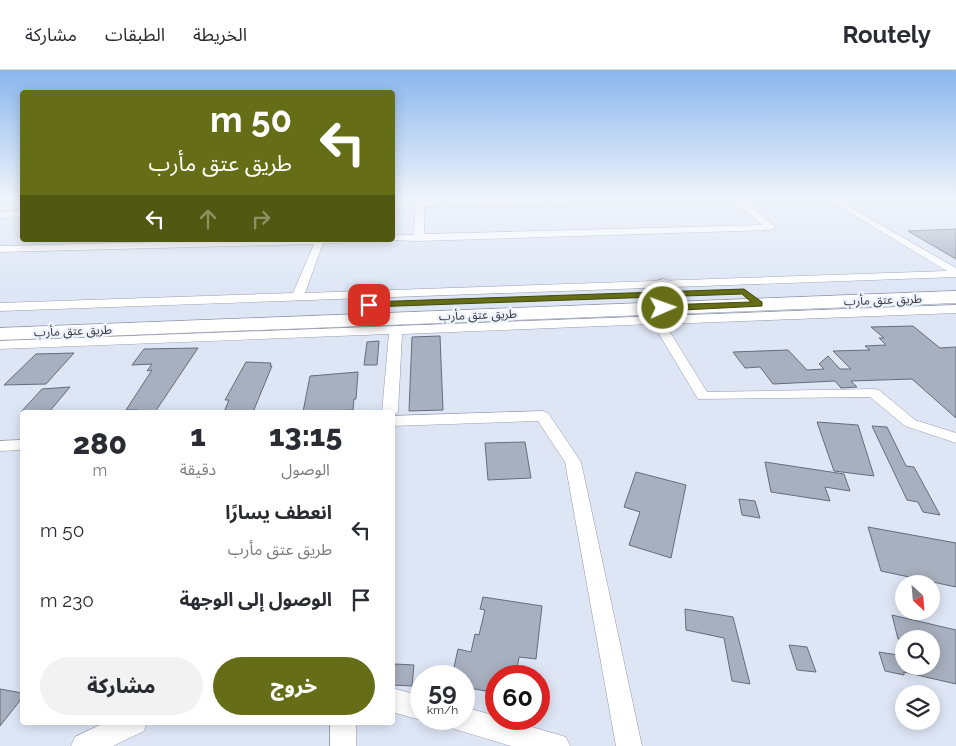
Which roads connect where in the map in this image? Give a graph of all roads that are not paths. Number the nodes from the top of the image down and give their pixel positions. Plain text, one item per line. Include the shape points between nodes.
1 (419, 230) edge
2 (690, 230) edge
3 (882, 230) edge
4 (395, 238) edge
5 (419, 238) junction
6 (248, 242) edge
7 (318, 242) edge
8 (0, 249) edge
9 (956, 273) edge
10 (956, 284) edge
11 (668, 289) junction
12 (298, 296) junction
13 (956, 297) edge
14 (751, 298) junction
15 (0, 307) edge
16 (956, 309) edge
17 (0, 318) edge
18 (657, 320) junction
19 (396, 331) junction
20 (0, 334) edge
21 (0, 345) edge
22 (390, 410) edge
23 (395, 421) edge
24 (956, 438) edge
25 (20, 445) edge
26 (0, 446) edge
27 (395, 701) edge
28 (410, 705) edge
29 (475, 723) edge
30 (129, 725) edge
31 (343, 725) edge
32 (84, 746) edge
33 (343, 746) edge
34 (558, 746) edge
35 (629, 746) edge

1 - 5 street
2 - 5 street
3 - 9 street
4 - 5 street
6 - 8 street
7 - 12 street
9 - 11 street
10 - 14 main road, طريق عتق مأرب
11 - 12 street
11 - 14 main road, طريق عتق مأرب
11 - 17 main road, طريق عتق مأرب
12 - 15 street
13 - 14 main road, طريق عتق مأرب
14 - 20 main road, طريق عتق مأرب
16 - 18 street
18 - 19 street
18 - 24 street via 703,396 874,393 910,423
19 - 21 street
19 - 22 street
23 - 35 street via 543,416 573,462
25 - 26 street
27 - 28 street
29 - 34 street
30 - 32 street
31 - 33 street

